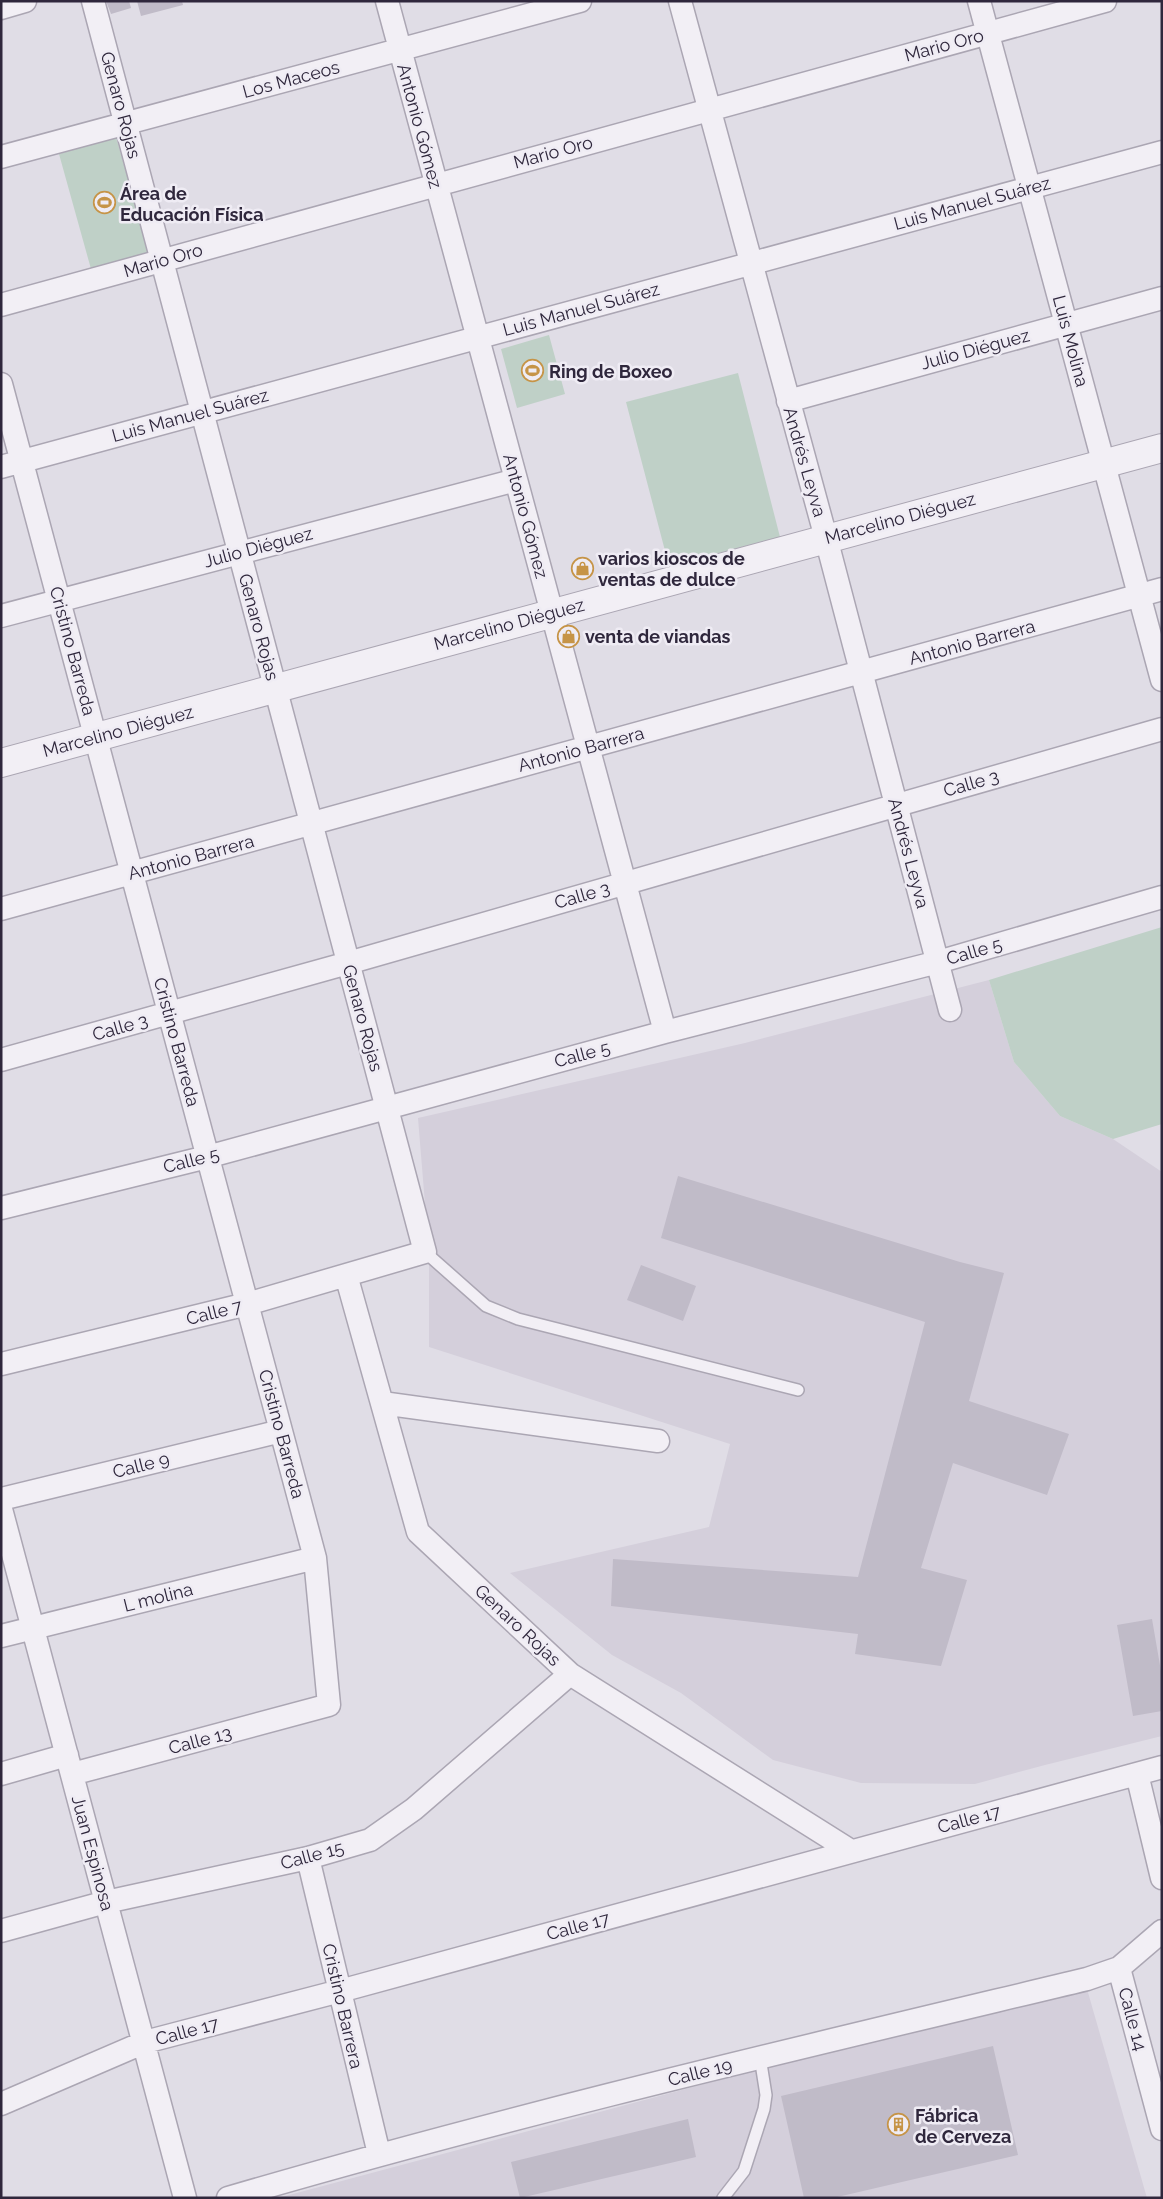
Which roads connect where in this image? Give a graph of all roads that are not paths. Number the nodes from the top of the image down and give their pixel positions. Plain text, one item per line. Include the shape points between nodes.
1 (25, 1) edge
2 (93, 1) edge
3 (386, 1) edge
4 (580, 1) edge
5 (680, 1) edge
6 (979, 1) edge
7 (1105, 1) edge
8 (534, 7) edge
9 (1, 8) edge
10 (988, 33) junction
11 (400, 50) junction
12 (708, 110) junction
13 (126, 124) junction
14 (1162, 152) edge
15 (1, 157) edge
16 (436, 184) junction
17 (1030, 187) junction
18 (162, 260) junction
19 (751, 263) junction
20 (1162, 298) edge
21 (1, 305) edge
22 (1066, 324) junction
23 (477, 337) junction
24 (1, 384) edge
25 (788, 401) junction
26 (202, 411) junction
27 (1162, 448) edge
28 (1104, 463) junction
29 (12, 464) edge
30 (516, 480) junction
31 (826, 538) junction
32 (239, 552) junction
33 (1162, 590) edge
34 (1140, 596) junction
35 (59, 601) junction
36 (552, 613) junction
37 (1, 616) edge
38 (861, 672) junction
39 (1162, 680) edge
40 (275, 688) junction
41 (1162, 729) edge
42 (96, 738) junction
43 (588, 747) junction
44 (1, 763) edge
45 (897, 804) junction
46 (311, 824) junction
47 (132, 874) junction
48 (625, 882) junction
49 (1162, 897) edge
50 (1, 909) edge
51 (938, 962) junction
52 (348, 963) junction
53 (950, 1010) dead end
54 (170, 1013) junction
55 (665, 1032) junction
56 (1, 1060) edge
57 (386, 1108) junction
58 (207, 1157) junction
59 (1, 1208) edge
60 (425, 1252) junction
61 (346, 1275) junction
62 (247, 1304) junction
63 (1, 1364) edge
64 (798, 1390) dead end
65 (382, 1403) junction
66 (281, 1431) junction
67 (658, 1441) dead end
68 (1, 1499) edge
69 (1, 1508) edge
70 (315, 1558) junction
71 (33, 1628) junction
72 (1, 1636) edge
73 (570, 1674) junction
74 (329, 1705) joint
75 (70, 1765) junction
76 (1162, 1767) edge
77 (1, 1774) edge
78 (1137, 1774) junction
79 (851, 1851) junction
80 (308, 1858) junction
81 (1162, 1878) edge
82 (106, 1902) junction
83 (1, 1930) edge
84 (1162, 1931) edge
85 (1119, 1968) junction
86 (340, 1992) junction
87 (145, 2042) junction
88 (760, 2057) junction
89 (1157, 2091) edge
90 (1, 2104) edge
91 (1162, 2129) edge
92 (378, 2154) junction
93 (185, 2198) edge
94 (228, 2198) edge
95 (723, 2198) edge

1 - 9 street
2 - 13 street, Genaro Rojas
3 - 11 street, Antonio Gómez
4 - 8 street, Los Maceos
5 - 12 street, Andrés Leyva
6 - 10 street, Luis Molina
7 - 10 street, Mario Oro
8 - 11 street, Los Maceos
10 - 12 street, Mario Oro
10 - 17 street, Luis Molina
11 - 13 street, Los Maceos
11 - 16 street, Antonio Gómez
12 - 16 street, Mario Oro
12 - 19 street, Andrés Leyva
13 - 15 street, Los Maceos
13 - 18 street, Genaro Rojas
14 - 17 street, Luis Manuel Suárez
16 - 18 street, Mario Oro
16 - 23 street, Antonio Gómez
17 - 19 street, Luis Manuel Suárez
17 - 22 street, Luis Molina
18 - 21 street, Mario Oro
18 - 26 street, Genaro Rojas
19 - 23 street, Luis Manuel Suárez
19 - 25 street, Andrés Leyva
20 - 22 street, Julio Diéguez
22 - 25 street, Julio Diéguez
22 - 28 street, Luis Molina
23 - 26 street, Luis Manuel Suárez
23 - 30 street, Antonio Gómez
24 - 29 street, Cristino Barreda
25 - 31 street, Andrés Leyva
26 - 29 street, Luis Manuel Suárez
26 - 32 street, Genaro Rojas
27 - 28 street, Marcelino Diéguez
28 - 31 street, Marcelino Diéguez
28 - 34 street, Luis Molina
29 - 35 street, Cristino Barreda
30 - 32 street, Julio Diéguez
30 - 36 street, Antonio Gómez
31 - 36 street, Marcelino Diéguez
31 - 38 street, Andrés Leyva
32 - 35 street, Julio Diéguez
32 - 40 street, Genaro Rojas
33 - 34 street, Antonio Barrera
34 - 38 street, Antonio Barrera
34 - 39 street, Luis Molina
35 - 37 street, Julio Diéguez
35 - 42 street, Cristino Barreda
36 - 40 street, Marcelino Diéguez
36 - 43 street, Antonio Gómez
38 - 43 street, Antonio Barrera
38 - 45 street, Andrés Leyva
40 - 42 street, Marcelino Diéguez
40 - 46 street, Genaro Rojas
41 - 45 street, Calle 3
42 - 44 street, Marcelino Diéguez
42 - 47 street, Cristino Barreda
43 - 46 street, Antonio Barrera
43 - 48 street, Antonio Gómez
45 - 48 street, Calle 3
45 - 51 street, Andrés Leyva
46 - 47 street, Antonio Barrera
46 - 52 street, Genaro Rojas
47 - 50 street, Antonio Barrera
47 - 54 street, Cristino Barreda
48 - 52 street, Calle 3
48 - 55 street, Antonio Gómez
49 - 51 street, Calle 5
51 - 53 street, Andrés Leyva
51 - 55 street, Calle 5
52 - 54 street, Calle 3
52 - 57 street, Genaro Rojas
54 - 56 street, Calle 3
54 - 58 street, Cristino Barreda
55 - 57 street, Calle 5
57 - 58 street, Calle 5
57 - 60 street, Genaro Rojas
58 - 59 street, Calle 5
58 - 62 street, Cristino Barreda
60 - 61 street, Calle 7
60 - 64 lane via 486,1306 518,1319
61 - 62 street, Calle 7
61 - 65 street, Genaro Rojas
62 - 63 street, Calle 7
62 - 66 street, Cristino Barreda
65 - 67 street
65 - 73 street, Genaro Rojas via 418,1532
66 - 68 street, Calle 9
66 - 70 street, Cristino Barreda
69 - 71 street, Juan Espinosa
70 - 71 street, L molina
70 - 74 street, Cristino Barreda
71 - 72 street, L molina
71 - 75 street, Juan Espinosa
73 - 79 street, Genaro Rojas
73 - 80 street, Calle 15 via 414,1809 370,1840
74 - 75 street, Calle 13
75 - 77 street, Calle 13
75 - 82 street, Juan Espinosa
76 - 78 street, Calle 17
78 - 79 street, Calle 17
78 - 81 street
79 - 86 street, Calle 17
80 - 82 street, Calle 15
80 - 86 street, Cristino Barrera
82 - 83 street, Calle 15
82 - 87 street, Juan Espinosa
84 - 85 street, Calle 19
85 - 88 street, Calle 19 via 1086,1979
85 - 89 street, Calle 14
86 - 87 street, Calle 17
86 - 92 street, Cristino Barrera
87 - 90 street, Calle 17
87 - 93 street, Juan Espinosa
88 - 92 street, Calle 19
88 - 95 lane via 766,2096 764,2109 744,2171
89 - 91 street, Calle 14
92 - 94 street, Calle 19

